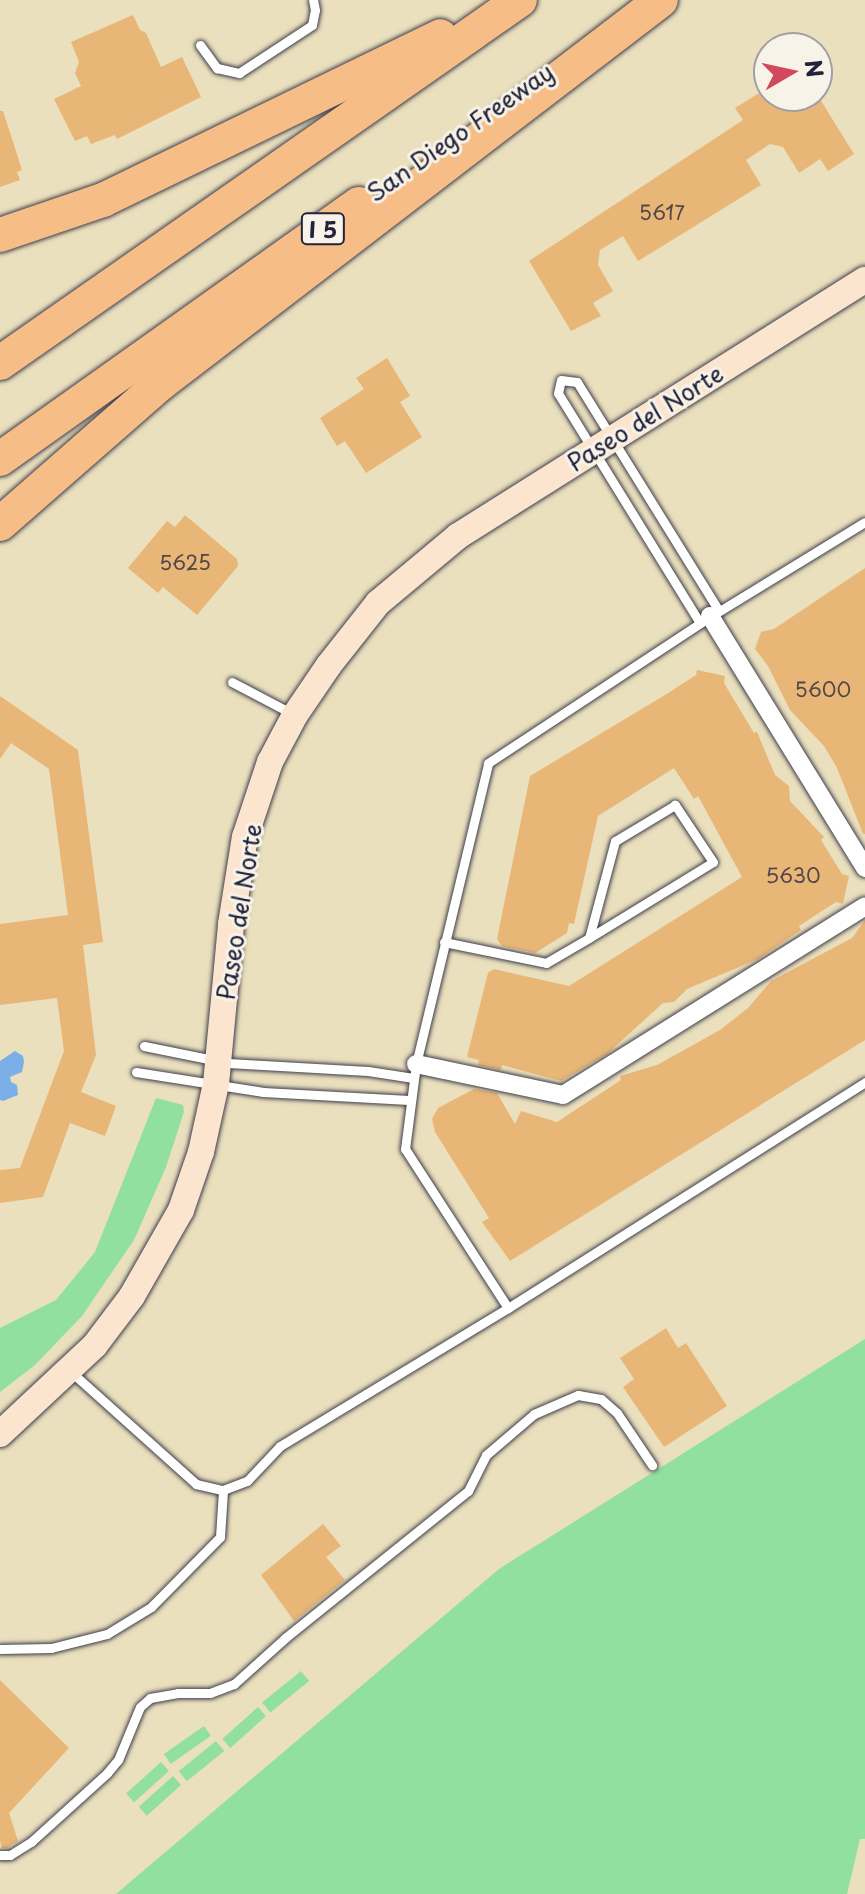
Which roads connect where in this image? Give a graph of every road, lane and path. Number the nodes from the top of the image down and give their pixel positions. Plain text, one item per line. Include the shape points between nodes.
1 (313, 0) edge
2 (518, 0) edge
3 (646, 0) edge
4 (661, 0) edge
5 (200, 45) dead end
6 (0, 235) edge
7 (865, 280) edge
8 (0, 363) edge
9 (603, 445) junction
10 (0, 459) edge
11 (865, 522) edge
12 (0, 524) edge
13 (710, 617) junction
14 (232, 682) dead end
15 (295, 715) junction
16 (865, 868) edge
17 (865, 906) edge
18 (589, 938) junction
19 (444, 942) junction
20 (144, 1046) dead end
21 (415, 1071) junction
22 (136, 1072) dead end
23 (217, 1073) junction
24 (865, 1082) edge
25 (409, 1100) junction
26 (508, 1308) junction
27 (69, 1369) junction
28 (0, 1434) edge
29 (652, 1465) dead end
30 (223, 1490) junction
31 (0, 1649) edge
32 (0, 1855) edge

1 - 5 lane via 312,25 239,73 217,68
2 - 6 highway via 103,200
2 - 8 highway
3 - 10 highway, San Diego Freeway / I 5
4 - 12 highway via 160,384
7 - 9 main road, Paseo del Norte
9 - 9 lane via 577,382 561,380 558,393
9 - 13 lane
9 - 13 lane
9 - 15 main road, Paseo del Norte via 458,536 378,603
11 - 13 lane
13 - 16 street
13 - 19 lane via 488,763
14 - 15 lane
15 - 23 main road, Paseo del Norte via 270,762 245,837
17 - 21 street via 563,1095
18 - 18 lane via 713,862 675,805 615,841
18 - 19 lane via 546,963
19 - 21 lane
20 - 23 lane
21 - 23 lane
21 - 25 lane
22 - 23 lane
23 - 25 lane via 263,1092
23 - 27 main road, Paseo del Norte via 201,1152 181,1210 132,1296 95,1345
24 - 26 lane
25 - 26 lane via 405,1149
26 - 30 lane via 280,1446 247,1481
27 - 28 main road, Paseo del Norte
27 - 30 lane via 196,1484
29 - 32 lane via 617,1413 601,1399 578,1395 534,1414 486,1455 468,1491 234,1684 210,1693 150,1698 140,1707 118,1760 107,1773 31,1842
30 - 31 lane via 220,1537 151,1607 107,1634 51,1648

